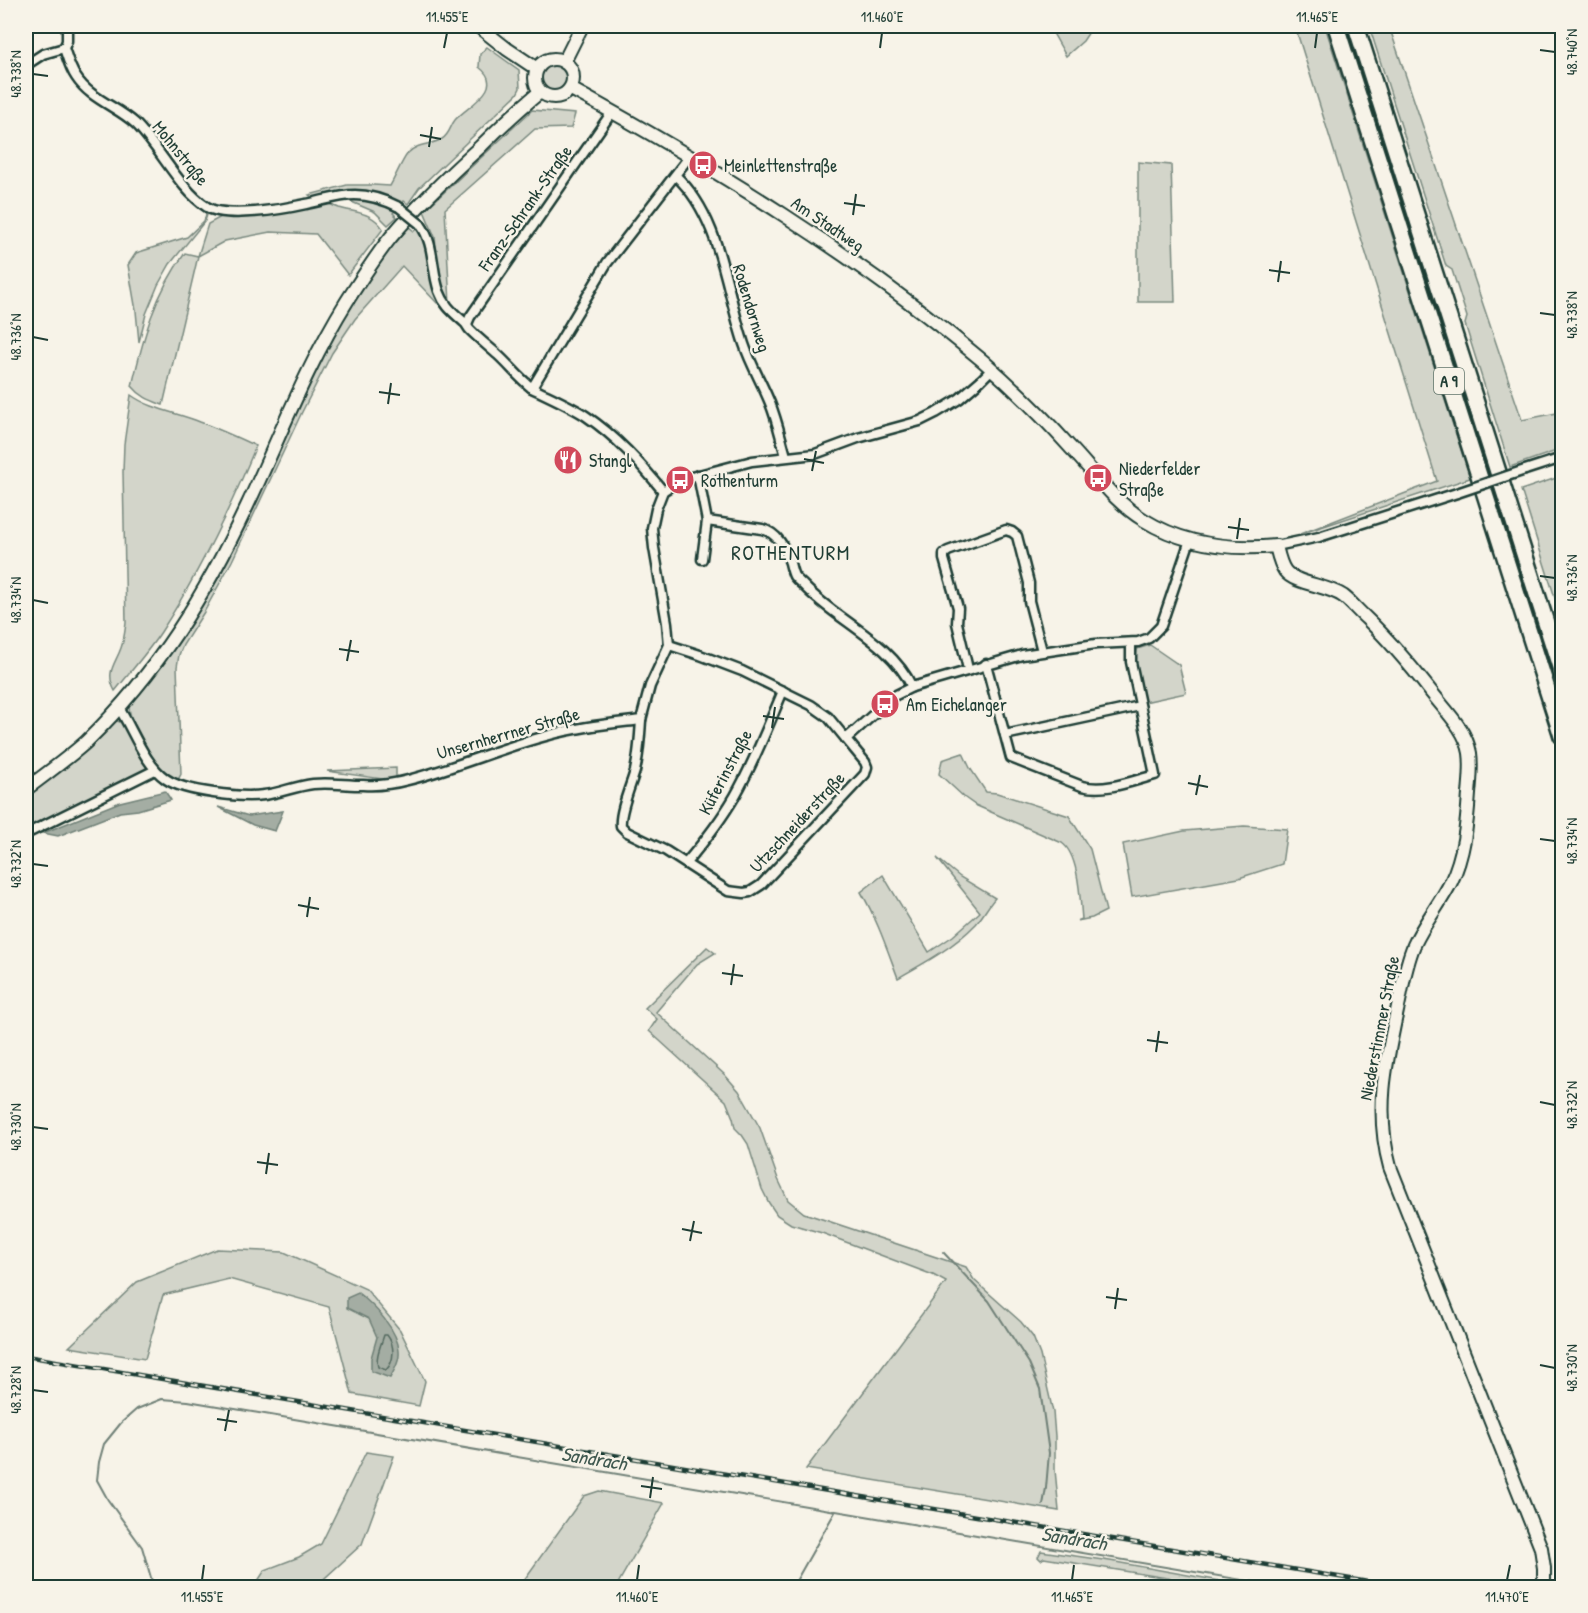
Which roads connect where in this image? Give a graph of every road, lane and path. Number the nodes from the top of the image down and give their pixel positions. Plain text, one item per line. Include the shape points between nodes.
1 (67, 26) edge
2 (478, 26) edge
3 (582, 26) edge
4 (1336, 26) edge
5 (1356, 26) edge
6 (64, 48) junction
7 (564, 62) junction
8 (26, 65) edge
9 (537, 69) junction
10 (571, 89) junction
11 (540, 92) junction
12 (612, 112) junction
13 (689, 157) junction
14 (676, 176) junction
15 (467, 324) junction
16 (992, 369) junction
17 (532, 388) junction
18 (786, 456) junction
19 (1563, 458) edge
20 (698, 475) junction
21 (663, 491) junction
22 (707, 521) junction
23 (1190, 540) junction
24 (1276, 546) junction
25 (702, 559) dead end
26 (1131, 643) junction
27 (669, 645) junction
28 (1042, 651) junction
29 (986, 664) junction
30 (968, 669) junction
31 (1563, 673) edge
32 (912, 687) junction
33 (783, 691) junction
34 (1140, 706) junction
35 (119, 708) junction
36 (641, 720) junction
37 (1005, 735) junction
38 (1563, 736) edge
39 (846, 739) junction
40 (155, 770) junction
41 (26, 789) edge
42 (26, 834) edge
43 (686, 863) junction
44 (1544, 1587) edge

1 - 6 street
2 - 9 street
3 - 7 street
4 - 38 highway, A 9
5 - 31 highway, A 9
6 - 8 street via 43,54
6 - 15 street, Mohnstraße, bridge via 80,82 136,124 189,190 215,211 242,213 354,195 382,199 399,207 427,233 442,298 453,314
7 - 9 street via 548,60
7 - 10 street via 573,73
9 - 11 street via 535,81
10 - 11 street via 556,98
10 - 12 street, Am Stadtweg
11 - 35 street via 436,188 366,272 316,357 203,592 167,648
12 - 13 street, Am Stadtweg
12 - 15 street, Franz-Schrank-Straße
13 - 14 street
13 - 16 street, Am Stadtweg via 853,262 940,325
14 - 17 street via 607,263
14 - 18 street, Rodendornweg via 695,196 712,233 745,346 770,403
15 - 17 street
16 - 18 street via 959,399 920,421 815,454
16 - 23 street via 1125,506 1158,528
17 - 21 street via 599,425
18 - 20 street
19 - 24 street, bridge via 1319,537
20 - 21 street
20 - 22 street
21 - 27 street via 652,528
22 - 25 street
22 - 32 street via 769,531 776,536 794,575 886,652
23 - 24 street via 1241,547
23 - 26 street via 1161,626 1149,638
24 - 44 street, Niederstimmer Straße via 1283,568 1291,576 1342,596 1395,647 1452,719 1469,750 1467,818 1461,855 1409,960 1384,1083 1382,1128 1390,1167 1541,1548
26 - 28 street
26 - 34 street
27 - 33 street
27 - 36 street via 650,686
28 - 29 street
28 - 30 street via 1017,536 1005,530 944,554
29 - 30 street
29 - 37 street
30 - 32 street
32 - 39 street via 894,696
33 - 39 street via 820,710
33 - 43 street, Küferinstraße via 735,796
34 - 37 street
34 - 37 street via 1155,776 1103,787 1082,786 1011,758
35 - 40 street
35 - 41 street via 84,743
36 - 40 street, Unsernherrner Straße via 548,735 397,782 311,784 250,797 183,786
36 - 43 street, Utzschneiderstraße via 640,742 621,825 627,832
39 - 43 street, Utzschneiderstraße via 865,762 865,774 761,885 750,892 736,893
40 - 42 street

